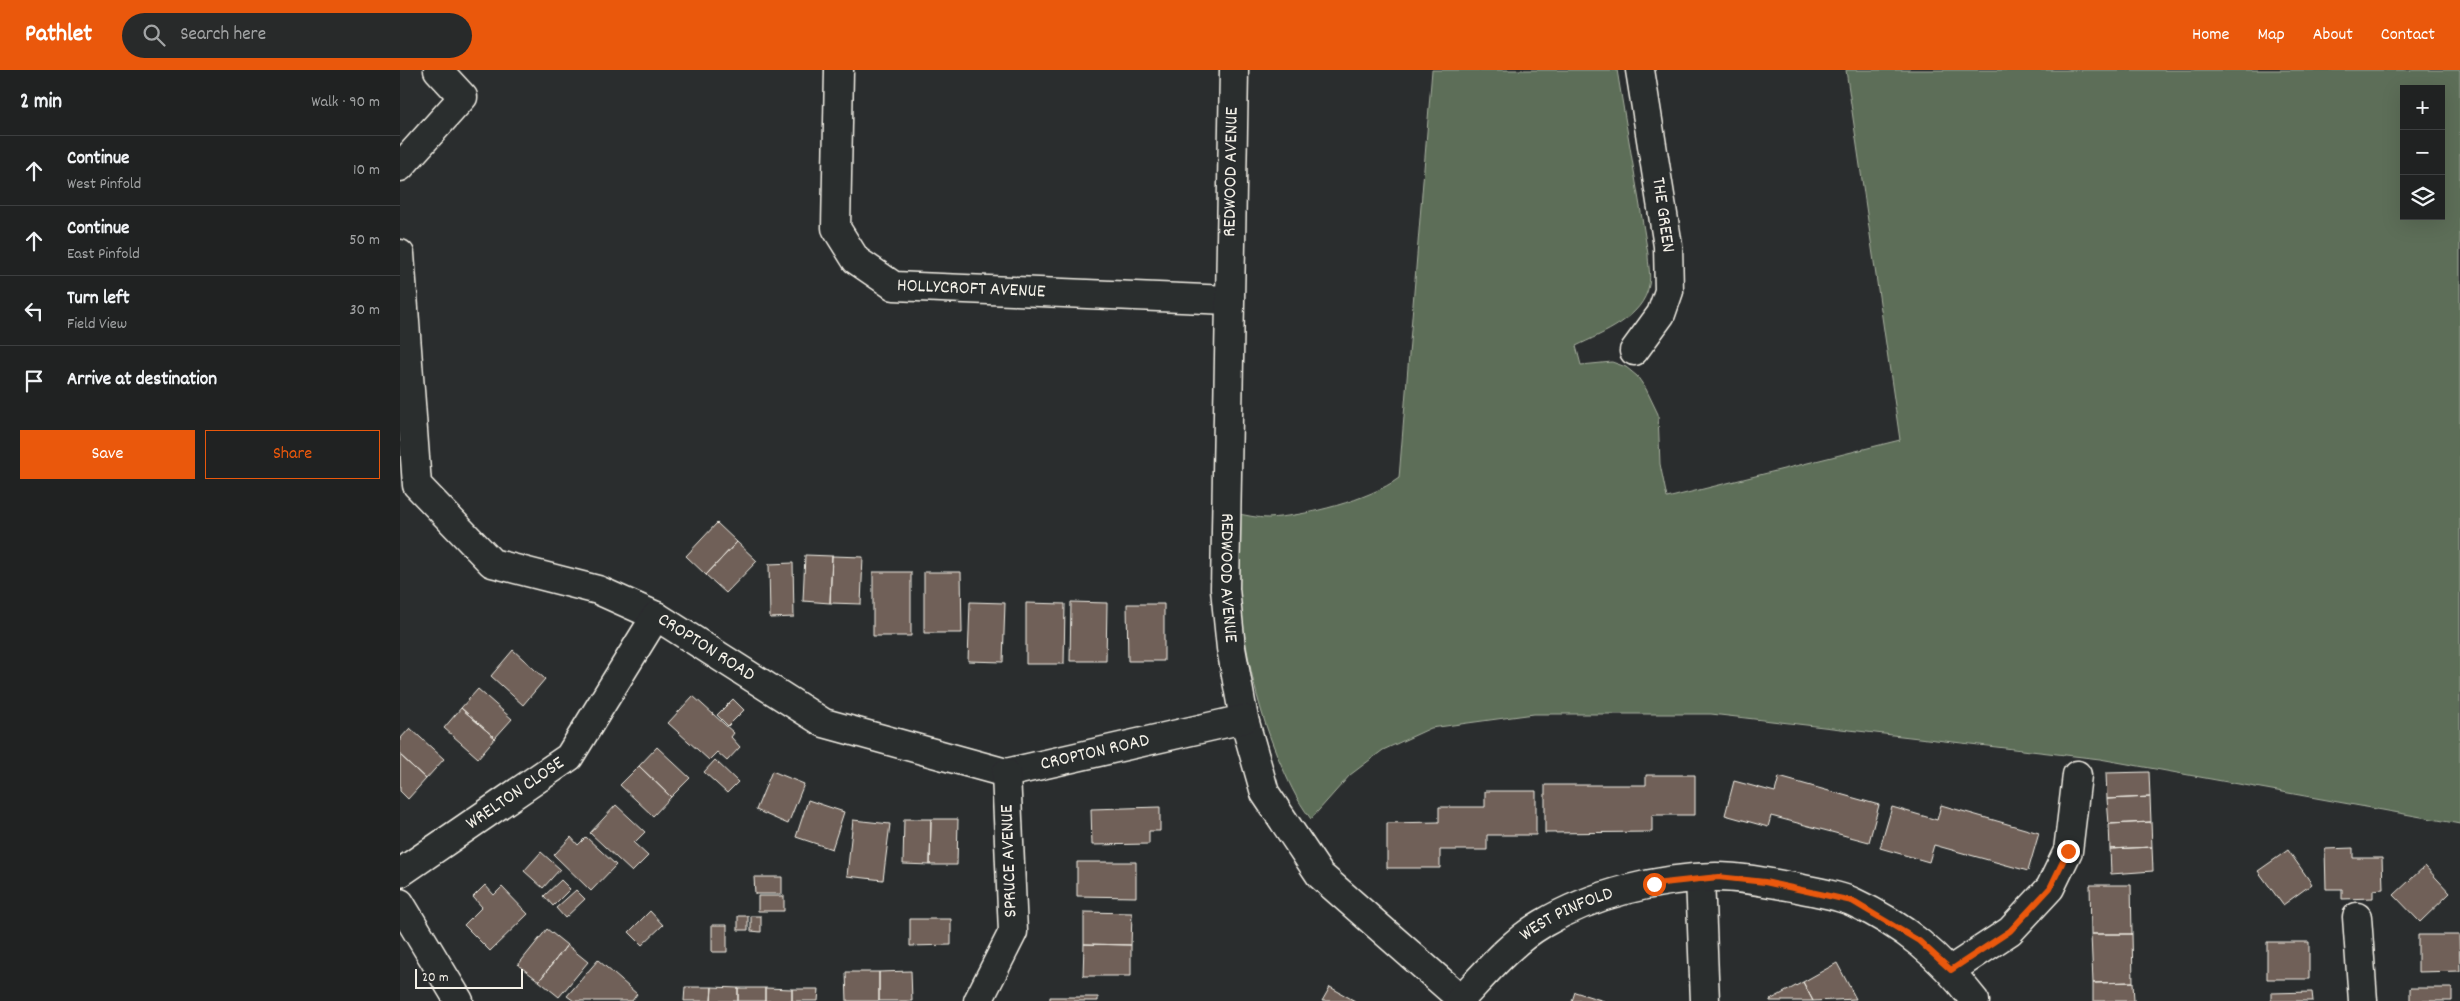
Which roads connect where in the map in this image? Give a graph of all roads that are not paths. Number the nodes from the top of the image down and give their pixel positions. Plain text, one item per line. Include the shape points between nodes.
1 (438, 70) edge
2 (840, 70) edge
3 (1234, 70) edge
4 (1640, 70) edge
5 (400, 167) edge
6 (400, 254) edge
7 (1229, 300) junction
8 (1634, 351) dead end
9 (656, 616) junction
10 (1244, 719) junction
11 (1006, 774) junction
12 (2077, 775) dead end
13 (400, 873) edge
14 (1700, 878) junction
15 (400, 903) edge
16 (2357, 917) dead end
17 (1951, 970) junction
18 (1460, 1000) edge
19 (459, 1001) edge
20 (978, 1001) edge
21 (1705, 1001) edge
22 (1975, 1001) edge
23 (2363, 1001) edge

1 - 5 street via 463,97
2 - 7 street, HOLLYCROFT AVENUE via 836,228 856,260 894,286
3 - 7 street, REDWOOD AVENUE
4 - 8 street, THE GREEN via 1668,246 1669,291 1661,314
6 - 9 street, CROPTON ROAD via 417,485 492,563 598,590
7 - 10 street, REDWOOD AVENUE via 1225,589 1231,648
9 - 11 street, CROPTON ROAD via 824,723
9 - 13 street, WRELTON CLOSE via 569,757
10 - 11 street, CROPTON ROAD
10 - 18 street, REDWOOD AVENUE via 1265,793 1320,875
11 - 20 street, SPRUCE AVENUE via 1013,932
12 - 17 street via 2068,851 2050,888 2010,931
14 - 17 street, WEST PINFOLD via 1765,882 1852,901 1919,941
14 - 18 street, WEST PINFOLD via 1654,884 1572,908 1541,924 1517,942
14 - 21 street
15 - 19 street
16 - 23 street
17 - 22 street, WEST PINFOLD

